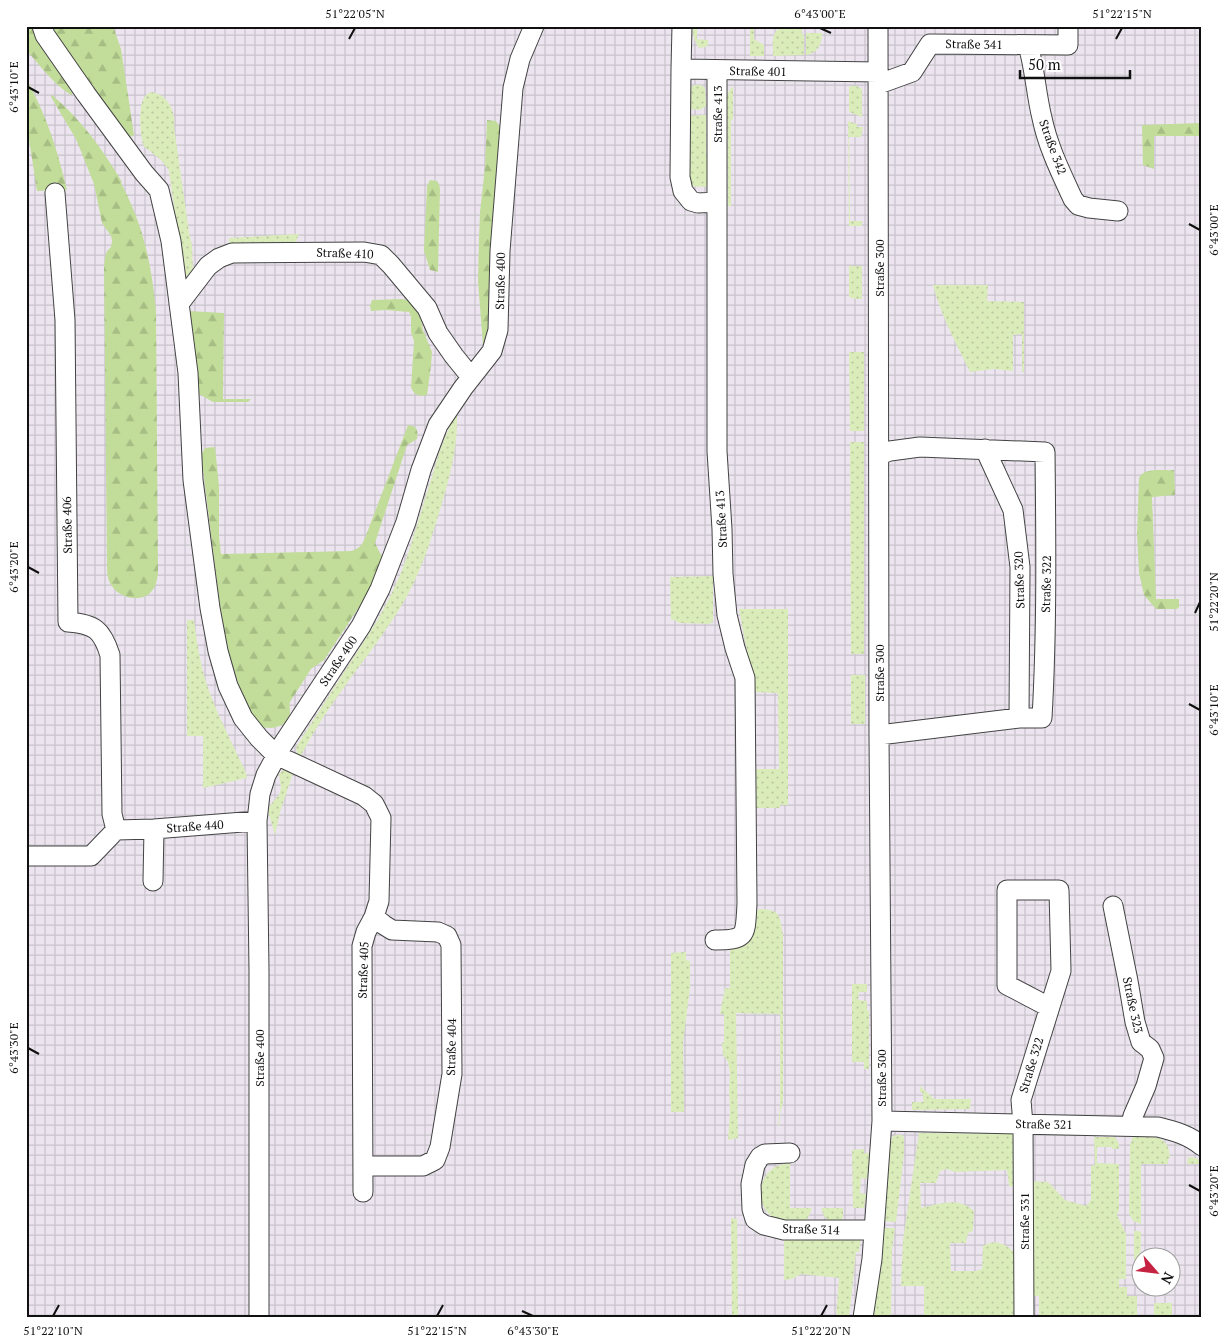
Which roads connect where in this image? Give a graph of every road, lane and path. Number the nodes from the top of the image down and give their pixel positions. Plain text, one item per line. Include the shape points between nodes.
1 (42, 26) edge
2 (534, 26) edge
3 (682, 26) edge
4 (878, 26) edge
5 (1068, 26) edge
6 (1028, 45) junction
7 (681, 70) junction
8 (717, 70) junction
9 (878, 78) junction
10 (55, 193) dead end
11 (717, 202) junction
12 (1118, 211) dead end
13 (179, 304) junction
14 (471, 377) junction
15 (985, 450) junction
16 (879, 455) junction
17 (1020, 718) junction
18 (879, 735) junction
19 (276, 755) junction
20 (257, 821) junction
21 (154, 829) junction
22 (116, 830) junction
23 (26, 856) edge
24 (153, 881) dead end
25 (1113, 906) dead end
26 (374, 917) junction
27 (714, 940) dead end
28 (1050, 1007) junction
29 (882, 1121) junction
30 (1023, 1124) junction
31 (1131, 1126) junction
32 (1202, 1146) edge
33 (790, 1153) dead end
34 (363, 1166) junction
35 (363, 1192) dead end
36 (874, 1230) junction
37 (259, 1318) edge
38 (863, 1318) edge
39 (1024, 1318) edge

1 - 13 street via 86,94 159,190 171,241
2 - 14 street, Straße 400 via 520,59 513,88 500,251 498,330 492,351
3 - 7 street
4 - 9 street, Straße 300
5 - 6 street, Straße 341 via 1068,46
6 - 9 street, Straße 341 via 930,44 912,72
6 - 12 street, Straße 342 via 1050,146 1073,199 1078,205 1089,208
7 - 8 street, Straße 401
7 - 11 street via 680,177 683,191 691,201
8 - 9 street, Straße 401
8 - 11 street, Straße 413
9 - 16 street, Straße 300
10 - 22 street, Straße 406 via 66,320 68,622 95,628 105,640 110,655 112,814
11 - 27 street, Straße 413 via 717,451 727,615 745,678 747,904 742,936
13 - 14 street, Straße 410 via 208,266 232,253 364,252 381,255 427,308 438,333
13 - 19 street via 188,373 193,480 218,651 228,686 244,718
14 - 19 street, Straße 400 via 438,425 406,522 380,589 361,626
15 - 16 street, Straße 322 via 920,447 890,450
15 - 17 street, Straße 320 via 1013,510 1020,567
15 - 17 street, Straße 322 via 1045,452 1046,612 1042,718
16 - 18 street, Straße 300
17 - 18 street, Straße 322
18 - 29 street, Straße 300
19 - 20 street, Straße 400 via 260,794
19 - 26 street, Straße 405 via 364,796 374,804 381,818 379,901
20 - 21 street, Straße 440
20 - 37 street, Straße 400
21 - 22 street
21 - 24 street, Straße 440
22 - 23 street via 91,856
25 - 31 street, Straße 323 via 1135,1022 1141,1042 1150,1049 1154,1058
26 - 34 street, Straße 405 via 366,932 362,953
26 - 34 street, Straße 404 via 392,930 438,932 446,936 451,945 452,1074 435,1160 423,1166
28 - 28 street, Straße 322 via 1007,985 1007,890 1059,890 1061,971
28 - 30 street, Straße 322 via 1021,1100
29 - 30 street, Straße 321
29 - 36 street, Straße 300
30 - 31 street, Straße 321
30 - 39 street, Straße 331
31 - 32 street, Straße 321 via 1178,1132
33 - 36 street, Straße 314 via 765,1154 755,1165 751,1184 755,1218 764,1225 784,1230
34 - 35 street, Straße 405
36 - 38 street, Straße 300

